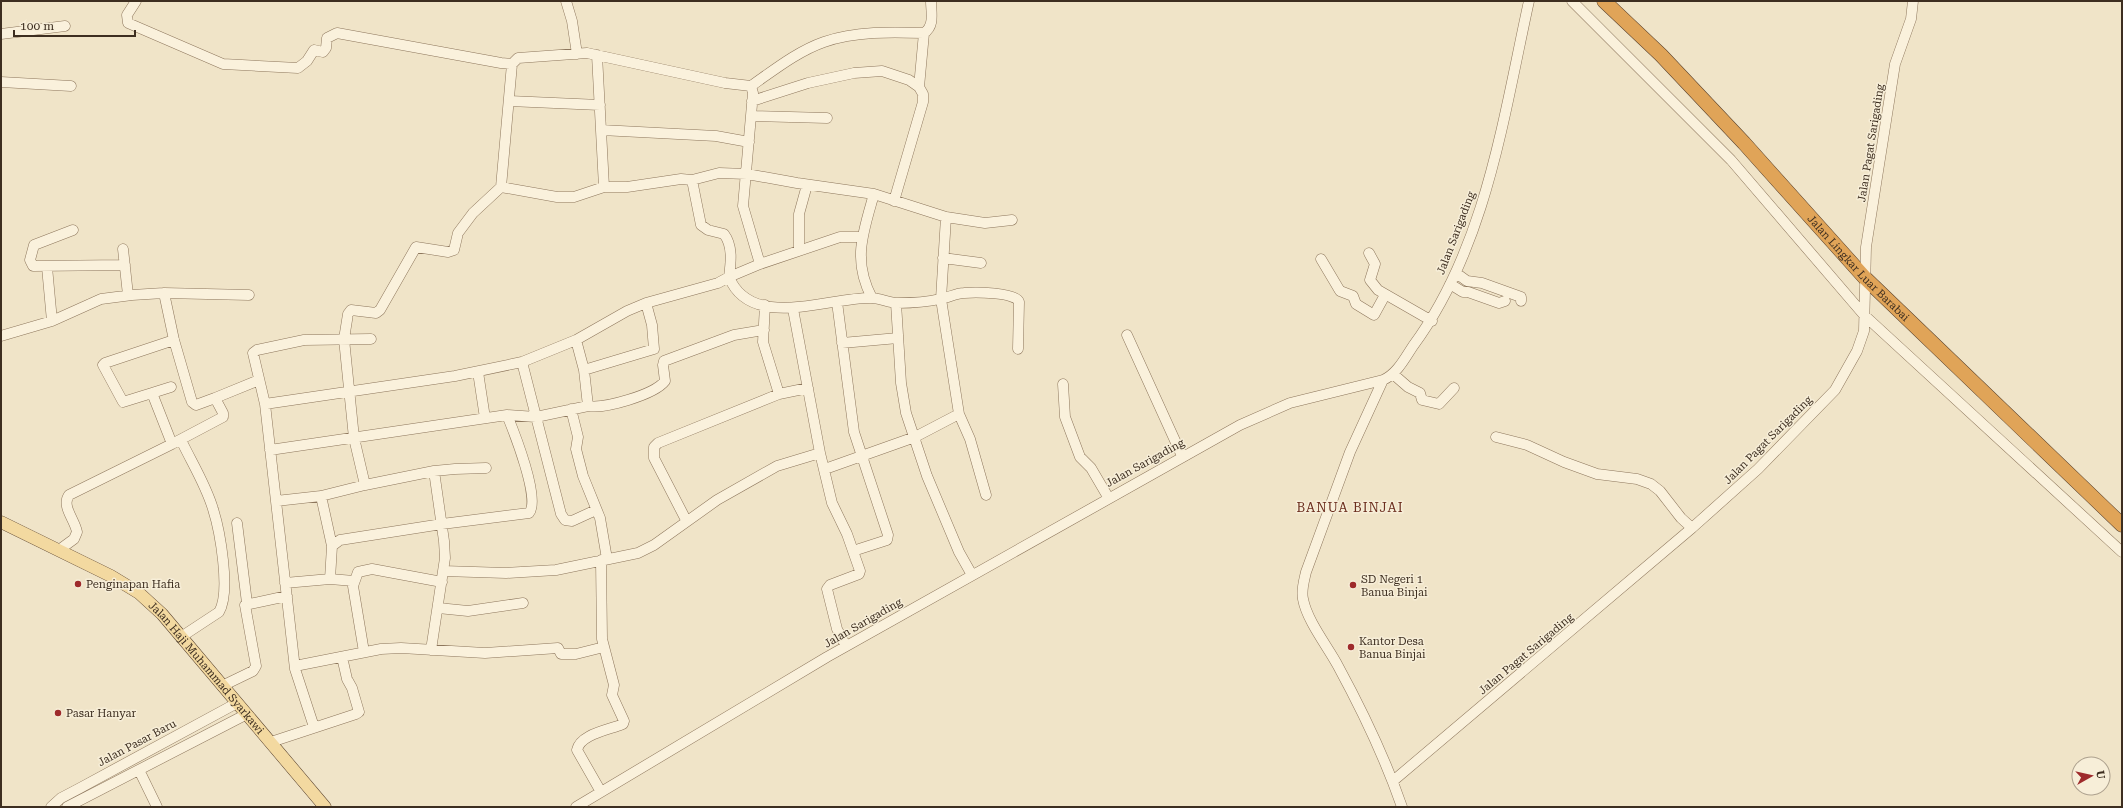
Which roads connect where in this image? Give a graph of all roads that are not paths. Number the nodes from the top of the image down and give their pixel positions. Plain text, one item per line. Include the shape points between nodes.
1 (136, 1) edge
2 (566, 1) edge
3 (931, 1) edge
4 (1529, 1) edge
5 (1572, 1) edge
6 (1604, 1) edge
7 (1913, 1) edge
8 (65, 26) dead end
9 (924, 33) junction
10 (1, 34) edge
11 (577, 54) junction
12 (597, 55) junction
13 (512, 64) junction
14 (1, 82) edge
15 (71, 86) dead end
16 (751, 86) junction
17 (919, 87) junction
18 (509, 101) junction
19 (752, 101) junction
20 (600, 105) junction
21 (751, 116) junction
22 (826, 118) dead end
23 (601, 130) junction
24 (749, 142) junction
25 (747, 174) junction
26 (692, 180) junction
27 (808, 185) junction
28 (501, 187) junction
29 (604, 187) junction
30 (874, 194) junction
31 (894, 201) junction
32 (946, 216) junction
33 (1012, 220) dead end
34 (73, 230) dead end
35 (862, 236) junction
36 (123, 249) dead end
37 (799, 249) junction
38 (1369, 253) dead end
39 (944, 258) junction
40 (1321, 258) dead end
41 (981, 263) dead end
42 (760, 264) junction
43 (124, 265) junction
44 (47, 267) junction
45 (1456, 273) junction
46 (729, 277) junction
47 (1865, 278) junction
48 (1450, 284) junction
49 (164, 293) junction
50 (128, 295) junction
51 (249, 295) dead end
52 (1385, 295) junction
53 (872, 298) junction
54 (941, 299) junction
55 (1505, 301) dead end
56 (1521, 301) dead end
57 (837, 302) junction
58 (646, 303) junction
59 (896, 303) junction
60 (764, 305) junction
61 (793, 309) junction
62 (1864, 315) junction
63 (52, 321) junction
64 (1432, 321) junction
65 (764, 330) junction
66 (345, 334) junction
67 (1127, 335) dead end
68 (1, 336) edge
69 (898, 338) junction
70 (371, 339) dead end
71 (174, 340) junction
72 (576, 340) junction
73 (842, 343) junction
74 (1018, 349) dead end
75 (522, 362) junction
76 (584, 370) junction
77 (478, 372) junction
78 (1393, 374) junction
79 (258, 380) junction
80 (1383, 380) junction
81 (1063, 384) dead end
82 (171, 387) dead end
83 (808, 388) junction
84 (1454, 388) dead end
85 (348, 392) junction
86 (152, 393) junction
87 (779, 394) junction
88 (215, 398) junction
89 (265, 404) junction
90 (588, 406) junction
91 (571, 409) junction
92 (959, 414) junction
93 (507, 415) junction
94 (536, 417) junction
95 (485, 418) junction
96 (915, 437) junction
97 (1496, 437) dead end
98 (354, 438) junction
99 (176, 442) junction
100 (270, 450) junction
101 (820, 454) junction
102 (862, 456) junction
103 (1182, 456) junction
104 (486, 468) dead end
105 (825, 469) junction
106 (434, 472) junction
107 (365, 485) junction
108 (986, 495) dead end
109 (321, 496) junction
110 (1108, 497) junction
111 (276, 501) junction
112 (596, 510) junction
113 (686, 520) junction
114 (1, 522) edge
115 (237, 523) dead end
116 (442, 524) junction
117 (2122, 525) edge
118 (1692, 528) junction
119 (332, 546) junction
120 (59, 550) junction
121 (853, 551) junction
122 (2122, 552) edge
123 (604, 559) junction
124 (444, 571) junction
125 (972, 575) junction
126 (330, 579) junction
127 (354, 581) junction
128 (442, 582) junction
129 (285, 583) junction
130 (287, 596) junction
131 (247, 603) junction
132 (523, 603) dead end
133 (438, 608) junction
134 (181, 637) junction
135 (846, 646) junction
136 (604, 647) junction
137 (431, 650) junction
138 (364, 652) junction
139 (342, 657) junction
140 (295, 666) junction
141 (222, 686) junction
142 (237, 703) junction
143 (248, 714) junction
144 (314, 728) junction
145 (271, 742) junction
146 (149, 750) junction
147 (156, 761) junction
148 (139, 770) junction
149 (1393, 781) junction
150 (80, 788) junction
151 (601, 792) junction
152 (85, 798) junction
153 (51, 807) edge
154 (67, 807) edge
155 (90, 807) edge
156 (157, 807) edge
157 (325, 807) edge
158 (576, 807) edge
159 (1402, 807) edge

1 - 13 street via 127,15 128,23 222,64 298,68 307,61 314,50 323,52 327,38 337,32
2 - 11 street
3 - 9 street via 932,22
4 - 45 street, Jalan Sarigading via 1493,170
5 - 62 street via 1731,160
6 - 47 highway, Jalan Lingkar Luar Barabai via 1661,55 1744,143
7 - 47 street, Jalan Pagat Sarigading via 1911,19 1895,64 1866,247
8 - 10 street
9 - 16 street via 864,34 824,42 799,54
9 - 17 street
11 - 12 street
11 - 13 street via 518,58
12 - 16 street via 718,82
12 - 20 street
13 - 18 street
14 - 15 street
16 - 19 street
17 - 19 street via 909,80 882,71 854,73 808,83
17 - 31 street via 923,94 923,102
18 - 20 street
18 - 28 street
19 - 21 street
20 - 23 street
21 - 22 street
21 - 24 street
23 - 24 street via 716,136
23 - 29 street
24 - 25 street
25 - 26 street via 718,173
25 - 27 street
25 - 42 street via 743,189 743,206
26 - 29 street
26 - 46 street via 702,225 708,230 724,234 727,240 731,256
27 - 30 street
27 - 37 street via 799,214
28 - 29 street via 566,198
28 - 66 street via 473,213 458,233 454,250 448,252 416,247 378,312 353,310 348,314
30 - 31 street
30 - 35 street
31 - 32 street
32 - 33 street via 985,223
32 - 39 street
34 - 44 street via 34,245 31,263 33,266
35 - 37 street via 840,237
35 - 53 street via 859,260 865,285
36 - 43 street
37 - 42 street
38 - 52 street via 1375,264 1370,280
39 - 41 street
39 - 54 street
40 - 52 street via 1340,291 1353,296 1356,304 1374,315
42 - 46 street
43 - 44 street
43 - 50 street
44 - 63 street
45 - 48 street, Jalan Sarigading
45 - 56 street via 1467,281 1482,283 1521,297
46 - 58 street via 718,283
46 - 60 street via 740,295
47 - 62 street, Jalan Pagat Sarigading
47 - 117 highway, Jalan Lingkar Luar Barabai
48 - 55 street via 1463,292 1499,303
48 - 64 street, Jalan Sarigading
49 - 50 street
49 - 51 street
49 - 71 street
50 - 63 street via 101,299
52 - 64 street
53 - 57 street
53 - 59 street
54 - 59 street
54 - 74 street via 962,293 993,293 1018,299
54 - 92 street
57 - 61 street
57 - 73 street
58 - 72 street via 626,311
58 - 76 street via 652,325 654,349
59 - 69 street
60 - 61 street
60 - 65 street
61 - 83 street
62 - 118 street, Jalan Pagat Sarigading via 1864,331 1857,351 1834,390 1758,469
62 - 122 street
63 - 68 street
64 - 78 street, Jalan Sarigading
65 - 87 street via 764,342
65 - 90 street via 734,335 664,361 665,381 647,393 603,406
66 - 70 street
66 - 79 street via 255,351 252,356
66 - 85 street
67 - 103 street
69 - 73 street
69 - 96 street via 906,413
71 - 86 street via 103,365 123,402
71 - 88 street via 192,402 196,404
72 - 75 street
72 - 76 street
73 - 102 street via 854,432
75 - 77 street
75 - 94 street
76 - 90 street
77 - 85 street
77 - 95 street
78 - 80 street, Jalan Sarigading
78 - 84 street via 1420,393 1422,400 1439,404
79 - 88 street
79 - 89 street
80 - 103 street, Jalan Sarigading via 1290,403 1240,425
80 - 149 street via 1350,452 1306,572 1302,590 1307,612 1380,748
81 - 110 street via 1065,417 1080,457 1091,468
82 - 86 street
83 - 87 street
83 - 101 street
85 - 89 street
85 - 98 street
86 - 99 street
87 - 113 street via 686,430 654,447 654,458
88 - 99 street via 223,417
89 - 100 street
90 - 91 street
91 - 94 street
91 - 112 street via 578,437 576,449
92 - 96 street
92 - 108 street via 970,439
93 - 94 street
93 - 95 street
93 - 116 street via 519,444 530,488 531,512
94 - 112 street via 559,508 565,520 572,521
95 - 98 street
96 - 102 street
96 - 125 street via 930,483 962,558
97 - 118 street via 1527,445 1597,474 1637,479 1651,484
98 - 100 street
98 - 107 street
99 - 120 street via 69,495 66,506 77,532 74,539
99 - 134 street via 214,510 225,593 223,606 219,612
100 - 111 street
101 - 105 street
101 - 113 street via 777,466
102 - 105 street
102 - 121 street via 888,538
103 - 110 street, Jalan Sarigading
104 - 106 street
105 - 121 street via 832,503
106 - 107 street
106 - 116 street
107 - 109 street
109 - 111 street
109 - 119 street
110 - 125 street, Jalan Sarigading
111 - 129 street
112 - 123 street via 600,518
113 - 123 street via 654,545 638,553
114 - 120 main road, Jalan Haji Muhammad Syarkawi
115 - 131 street
116 - 119 street via 340,540
116 - 124 street
118 - 149 street, Jalan Pagat Sarigading
119 - 126 street
120 - 134 main road, Jalan Haji Muhammad Syarkawi via 139,593 162,614
121 - 135 street via 860,568 859,574 830,585 827,589 837,629
123 - 124 street via 556,570 506,573
123 - 136 street via 601,623
124 - 128 street
125 - 135 street, Jalan Sarigading
126 - 127 street
126 - 129 street
127 - 128 street via 358,572 372,569
127 - 138 street
128 - 133 street
129 - 130 street
130 - 131 street
130 - 140 street
131 - 141 street via 245,605 256,666 253,671
132 - 133 street via 468,611
133 - 137 street
134 - 141 main road, Jalan Haji Muhammad Syarkawi
135 - 151 street, Jalan Sarigading
136 - 137 street via 576,654 561,654 558,648 485,653
136 - 151 street via 614,685 612,695 624,723 583,739 577,750
137 - 138 street via 401,648
138 - 139 street
139 - 140 street
139 - 144 street via 359,712
140 - 144 street
141 - 142 main road, Jalan Haji Muhammad Syarkawi
142 - 143 main road, Jalan Haji Muhammad Syarkawi
142 - 146 street, Jalan Pasar Baru
143 - 145 main road, Jalan Haji Muhammad Syarkawi
143 - 147 street
144 - 145 street
145 - 157 main road, Jalan Haji Muhammad Syarkawi
146 - 147 street
146 - 150 street, Jalan Pasar Baru
147 - 148 street
148 - 152 street
148 - 156 street
149 - 159 street
150 - 152 street
150 - 153 street, Jalan Pasar Baru via 61,798
151 - 158 street, Jalan Sarigading
152 - 154 street
152 - 155 street

